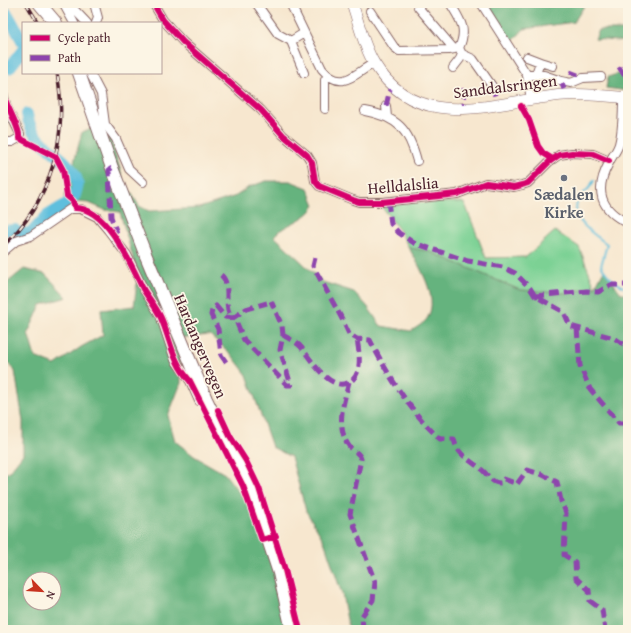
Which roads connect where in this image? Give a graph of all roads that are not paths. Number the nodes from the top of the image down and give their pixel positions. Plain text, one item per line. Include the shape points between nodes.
1 (40, 3) edge
2 (63, 3) edge
3 (68, 3) edge
4 (94, 3) edge
5 (153, 3) edge
6 (256, 3) edge
7 (290, 3) edge
8 (352, 3) edge
9 (450, 3) edge
10 (481, 3) edge
11 (418, 4) edge
12 (370, 11) dead end
13 (55, 22) edge
14 (73, 22) edge
15 (86, 22) edge
16 (96, 22) edge
17 (304, 33) junction
18 (291, 40) junction
19 (458, 50) junction
20 (528, 57) dead end
21 (540, 62) junction
22 (374, 63) junction
23 (553, 66) dead end
24 (453, 68) dead end
25 (304, 73) dead end
26 (79, 74) edge
27 (91, 74) edge
28 (536, 74) junction
29 (527, 75) junction
30 (328, 76) junction
31 (601, 77) dead end
32 (492, 86) dead end
33 (3, 94) edge
34 (626, 98) edge
35 (530, 100) junction
36 (386, 106) dead end
37 (325, 109) dead end
38 (365, 111) dead end
39 (388, 117) junction
40 (3, 142) edge
41 (417, 161) dead end
42 (610, 161) junction
43 (143, 182) dead end
44 (628, 223) edge
45 (3, 252) edge
46 (188, 356) junction
47 (175, 360) junction
48 (199, 401) dead end
49 (292, 630) edge

1 - 13 main road
2 - 14 street
3 - 15 street
4 - 16 street via 98,18
5 - 42 street, Helldalslia via 163,20 183,42 261,110 283,135 307,155 319,186 353,200 382,202 457,194 486,183 514,187 528,182 559,155 572,153 593,154
6 - 18 street via 275,31
7 - 17 street
8 - 22 main road, Sanddalsringen
9 - 19 street via 463,27 463,38
10 - 29 street
11 - 19 street
12 - 19 street via 399,51
17 - 18 street
17 - 30 street
18 - 25 street
19 - 24 street via 460,59
19 - 32 street via 473,59
20 - 21 street
21 - 23 street
21 - 28 street
22 - 30 street via 352,78 342,81
22 - 35 main road, Sanddalsringen via 402,93 437,108 467,109
26 - 46 main road, Hardangervegen via 112,168
27 - 43 street via 101,94 104,124 116,139 129,169
28 - 29 street
28 - 31 street via 570,83 583,78
29 - 35 street
30 - 37 street via 325,80
33 - 40 street via 20,134 19,138 12,142
34 - 35 main road, Sanddalsringen via 579,94
34 - 42 street via 621,137
36 - 39 street
38 - 39 street
39 - 41 street via 405,130
42 - 44 street via 602,180 601,196 613,215
45 - 47 street via 16,241 31,236 70,209 77,208 89,212 102,222 127,255 160,315
46 - 47 street
46 - 49 main road, Hardangervegen via 255,500 279,573
47 - 48 street via 190,381

